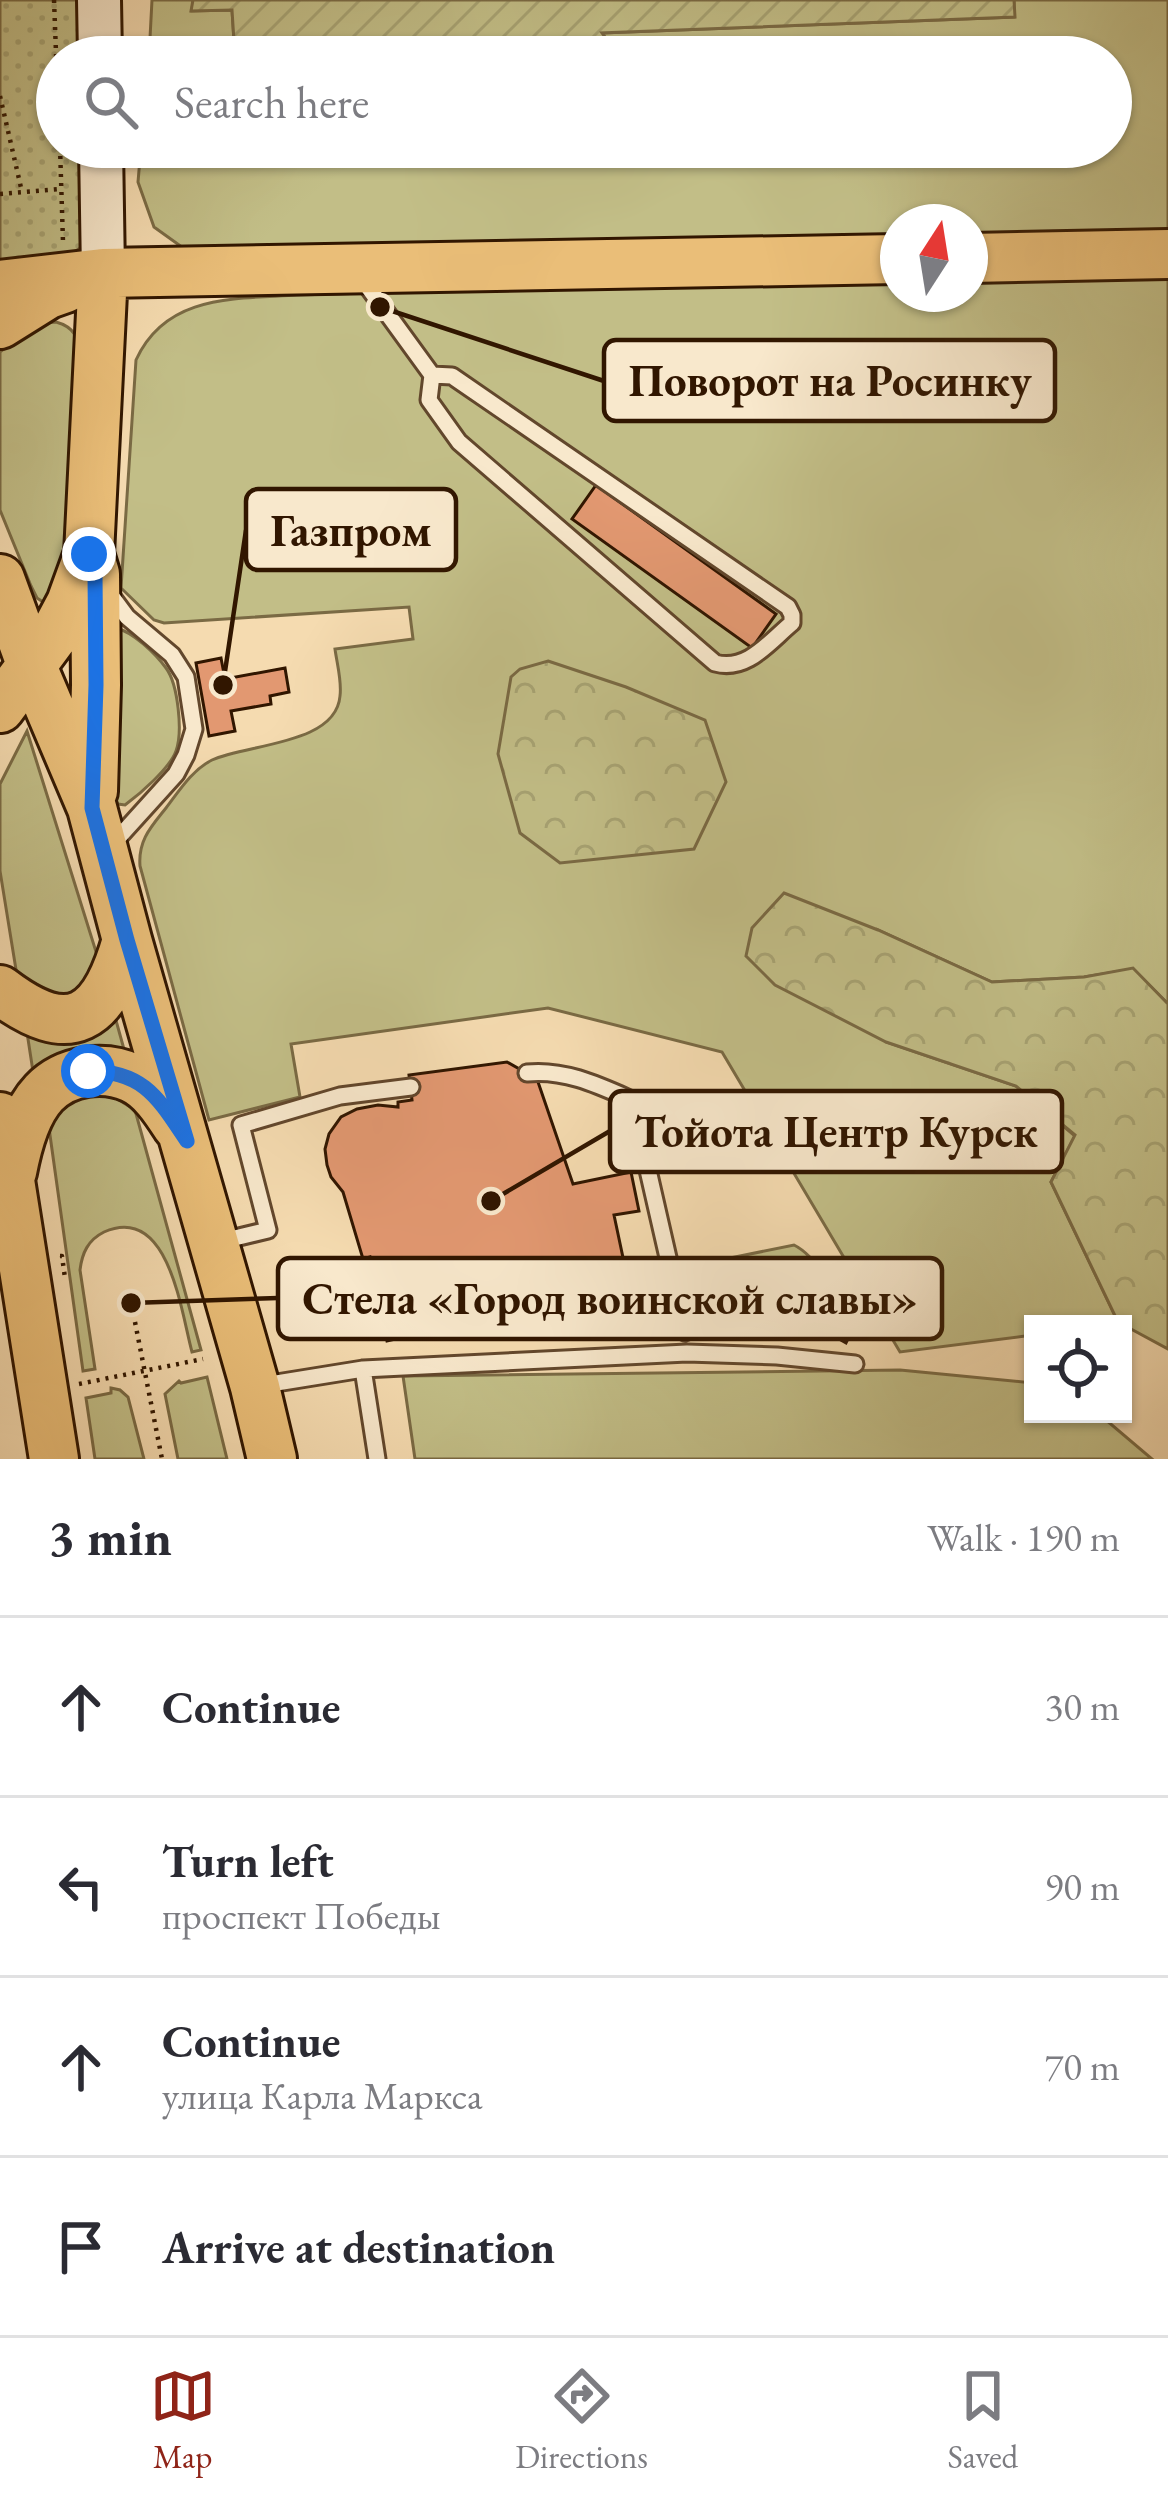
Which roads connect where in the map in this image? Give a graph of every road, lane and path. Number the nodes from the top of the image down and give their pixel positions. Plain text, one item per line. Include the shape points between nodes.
1 (54, 0) edge
2 (99, 0) edge
3 (55, 36) edge
4 (100, 36) edge
5 (0, 96) edge
6 (60, 168) edge
7 (98, 168) edge
8 (61, 189) junction
9 (22, 192) junction
10 (0, 194) edge
11 (1168, 254) edge
12 (988, 258) edge
13 (880, 259) edge
14 (84, 264) junction
15 (355, 269) junction
16 (0, 285) edge
17 (0, 324) edge
18 (432, 375) junction
19 (92, 564) junction
20 (0, 580) edge
21 (31, 664) junction
22 (0, 708) edge
23 (92, 808) junction
24 (104, 854) junction
25 (127, 940) junction
26 (0, 990) edge
27 (527, 1073) dead end
28 (411, 1088) dead end
29 (0, 1117) edge
30 (187, 1141) junction
31 (10, 1181) junction
32 (215, 1243) junction
33 (134, 1322) dead end
34 (685, 1332) dead end
35 (203, 1359) dead end
36 (855, 1364) dead end
37 (363, 1369) junction
38 (144, 1371) junction
39 (84, 1382) dead end
40 (255, 1387) junction
41 (54, 1459) edge
42 (162, 1459) edge
43 (272, 1459) edge
44 (377, 1459) edge

1 - 3 path
2 - 4 main road
5 - 9 path
6 - 8 path
7 - 14 main road
8 - 9 path
8 - 14 path
9 - 10 path
11 - 12 main road
13 - 15 main road
14 - 15 main road
14 - 16 main road
14 - 17 main road
14 - 19 main road
15 - 18 lane
18 - 18 lane via 452,376 770,594 788,607 792,623 743,664 715,663 458,442 429,400
19 - 21 main road
19 - 23 main road
19 - 24 lane via 128,617 186,677 194,729 176,774
20 - 21 main road
21 - 22 main road
21 - 23 main road
23 - 24 main road
24 - 25 main road
25 - 26 main road via 103,997 78,1017 41,1017
25 - 30 main road
27 - 34 lane via 584,1079 632,1100
28 - 32 lane via 340,1096 241,1125 268,1230
29 - 31 main road
30 - 31 main road via 135,1079 88,1071 43,1094 17,1144
30 - 32 main road
31 - 41 main road
32 - 40 main road
33 - 38 path
35 - 38 path
36 - 37 lane via 687,1353
37 - 40 lane
37 - 44 lane
38 - 39 path
38 - 42 path
40 - 43 main road

